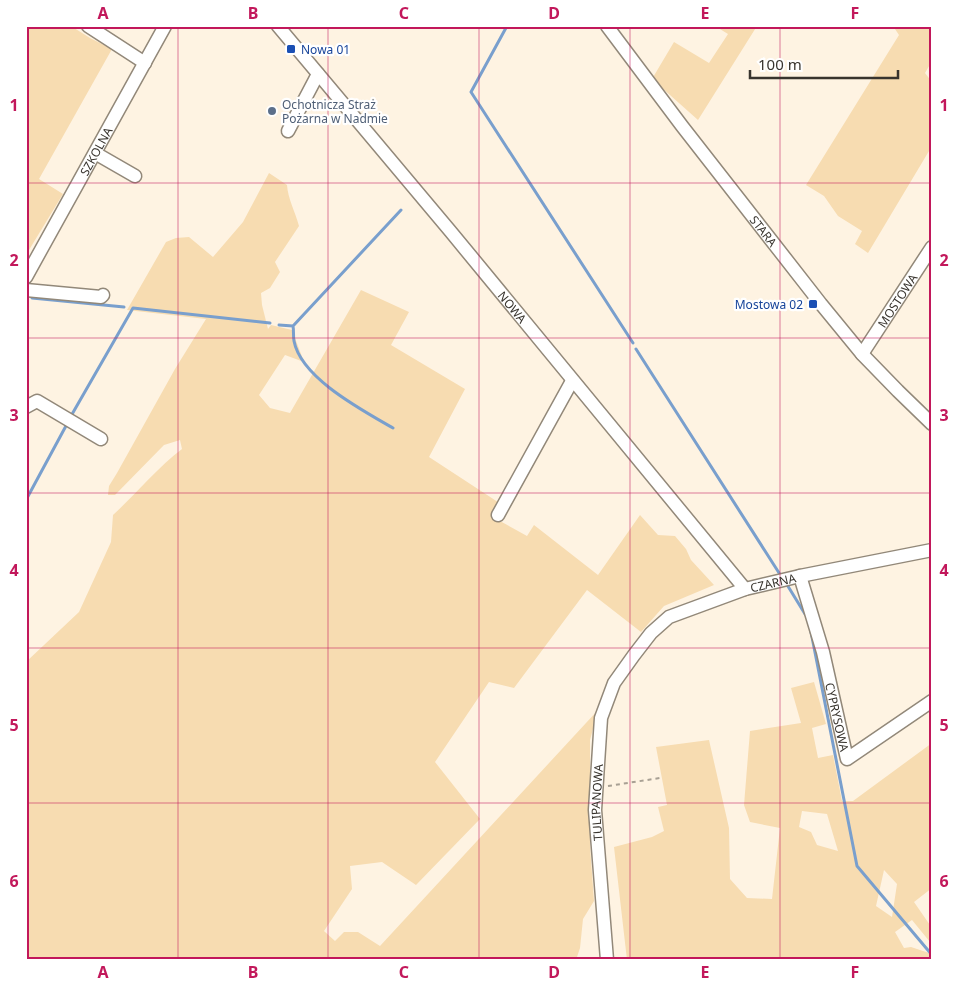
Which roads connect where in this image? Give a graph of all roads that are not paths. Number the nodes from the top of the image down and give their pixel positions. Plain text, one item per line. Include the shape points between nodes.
1 (88, 26) edge
2 (165, 26) edge
3 (278, 26) edge
4 (608, 26) edge
5 (145, 63) junction
6 (318, 74) junction
7 (288, 132) dead end
8 (95, 153) junction
9 (135, 176) dead end
10 (932, 247) edge
11 (31, 256) edge
12 (26, 277) edge
13 (26, 290) edge
14 (103, 295) dead end
15 (862, 354) junction
16 (572, 381) junction
17 (26, 407) edge
18 (932, 424) edge
19 (101, 439) dead end
20 (498, 515) dead end
21 (932, 550) edge
22 (790, 578) junction
23 (746, 590) junction
24 (634, 654) joint
25 (932, 701) edge
26 (607, 960) edge

1 - 5 street
2 - 5 street, SZKOLNA
3 - 6 street, NOWA
4 - 15 street, STARA via 758,226
5 - 8 street, SZKOLNA
6 - 7 street
6 - 16 street, NOWA
8 - 9 street
8 - 11 street, SZKOLNA
10 - 15 street, MOSTOWA
11 - 12 street, SZKOLNA
13 - 14 street
15 - 18 street, STARA
16 - 20 street
16 - 23 street, NOWA
17 - 19 street via 37,401
21 - 22 street, CZARNA
22 - 23 street, CZARNA
22 - 25 street, CYPRYSOWA via 823,652 847,759
23 - 24 street, CZARNA via 669,617
24 - 26 street, TULIPANOWA via 614,684 601,718 596,834

